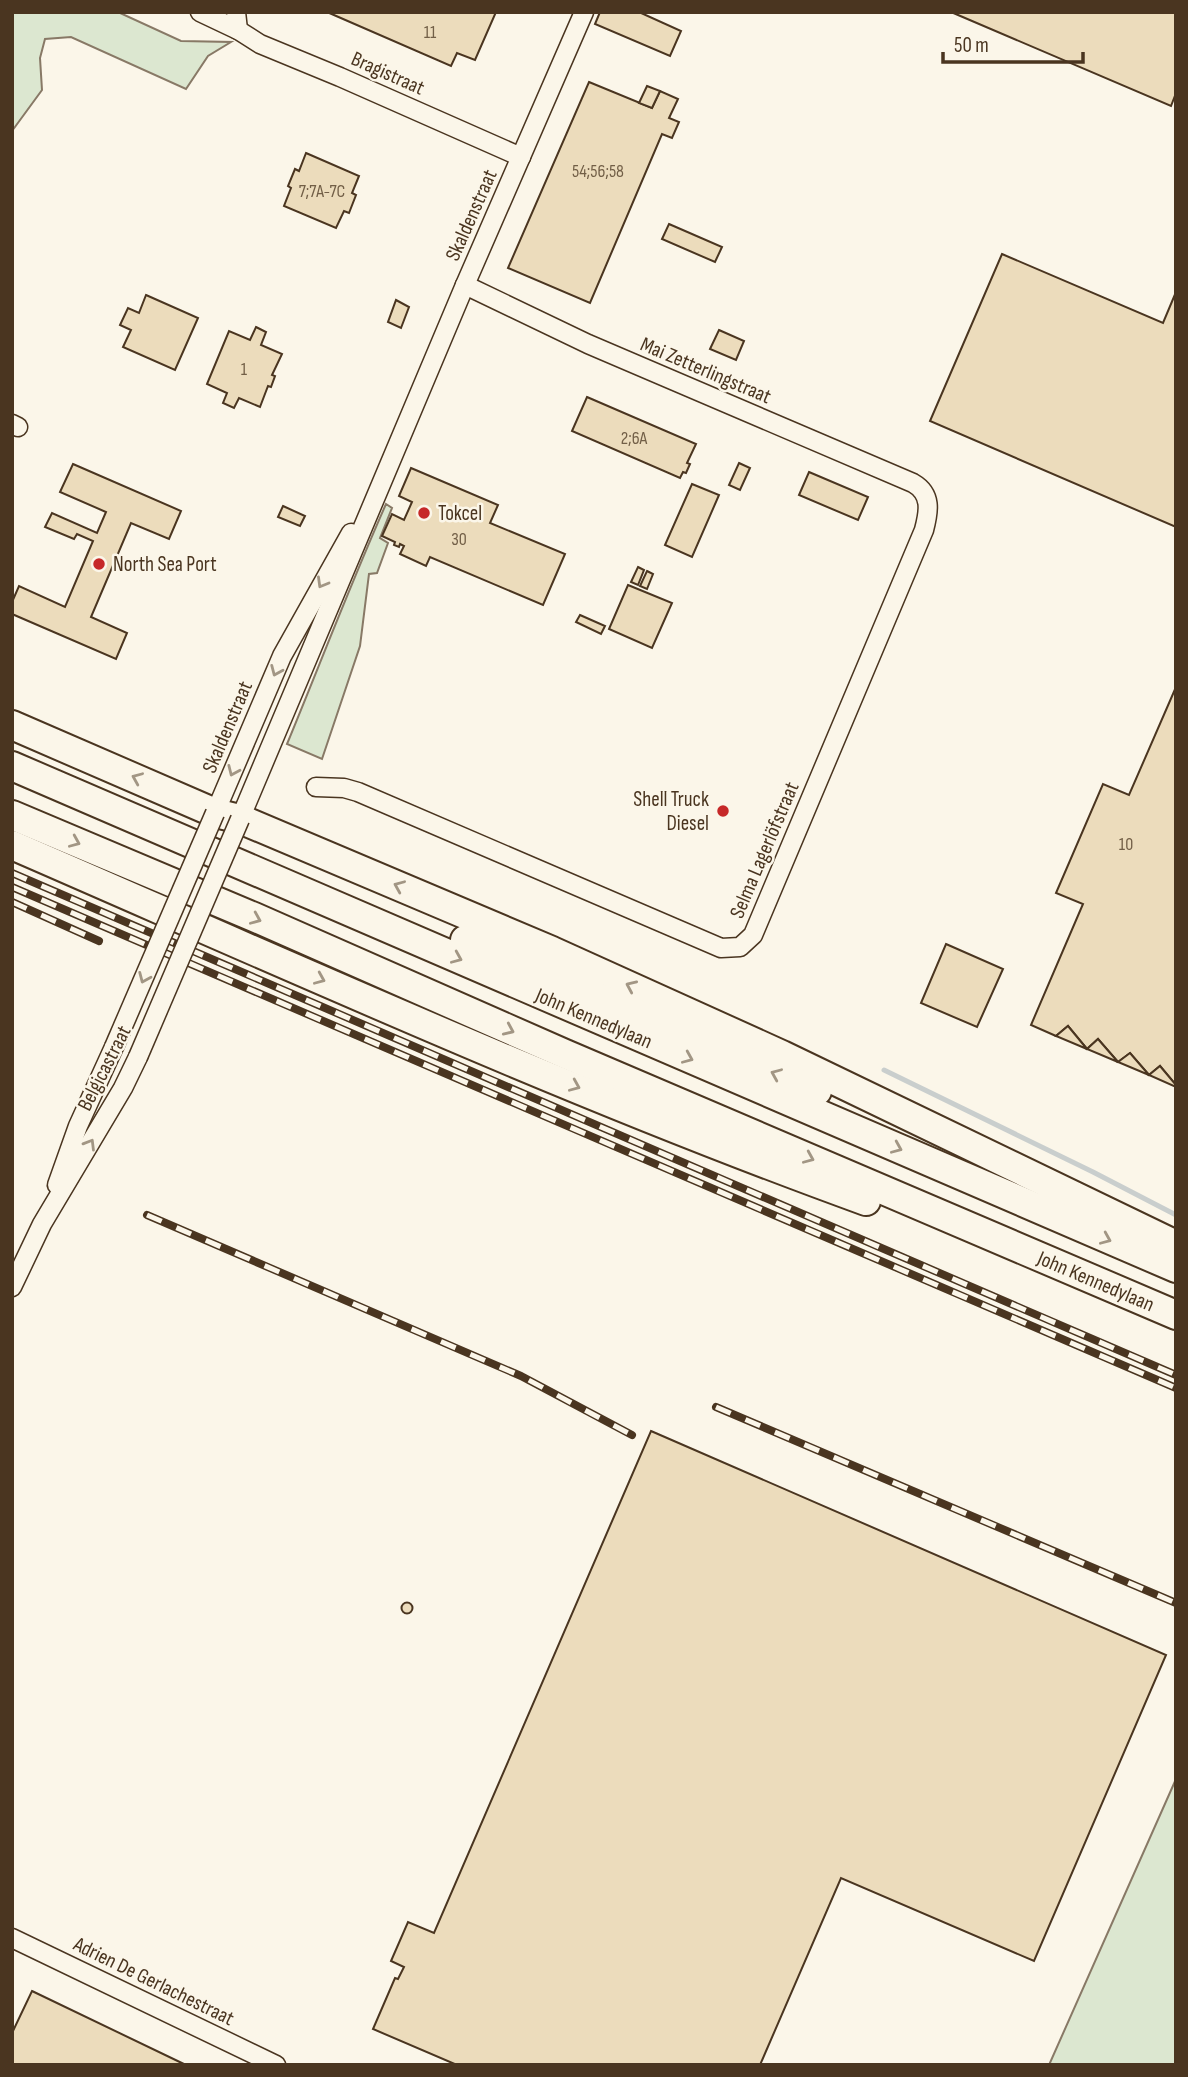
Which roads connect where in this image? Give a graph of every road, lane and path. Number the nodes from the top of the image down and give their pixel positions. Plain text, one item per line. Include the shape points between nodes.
1 (200, 12) edge
2 (584, 12) edge
3 (237, 21) edge
4 (521, 157) junction
5 (465, 285) junction
6 (401, 437) junction
7 (928, 498) joint
8 (12, 725) edge
9 (12, 746) edge
10 (12, 766) edge
11 (316, 787) dead end
12 (218, 812) junction
13 (12, 815) edge
14 (12, 845) edge
15 (183, 921) junction
16 (43, 1224) junction
17 (1176, 1246) edge
18 (1051, 1262) junction
19 (1176, 1268) edge
20 (12, 1287) edge
21 (1176, 1315) edge
22 (12, 1937) edge
23 (276, 2065) edge

1 - 3 street, Bragistraat
2 - 4 street, Skaldenstraat
3 - 4 street, Bragistraat via 260,44
4 - 5 street, Skaldenstraat
5 - 6 street, Skaldenstraat
5 - 7 street, Mai Zetterlingstraat via 600,349 913,483
6 -> 12 street, Skaldenstraat via 282,656
6 - 12 street, Skaldenstraat via 275,739
7 - 11 street, Selma Lagerlöfstraat via 924,530 752,935 740,947 722,948 358,792
12 -> 8 highway
17 -> 9 highway, John Kennedylaan
10 -> 19 highway, John Kennedylaan
12 - 15 street, bridge
12 - 15 street, bridge
17 -> 12 highway via 782,1055 552,951
13 -> 18 highway, John Kennedylaan
14 - 15 highway
15 -> 16 street, Belgicastraat, bridge via 114,1047 78,1126
16 -> 15 street, Belgicastraat, bridge via 138,1057
15 -> 18 highway via 735,1154
16 - 20 street, Belgicastraat
18 - 21 highway, John Kennedylaan
22 - 23 street, Adrien De Gerlachestraat

